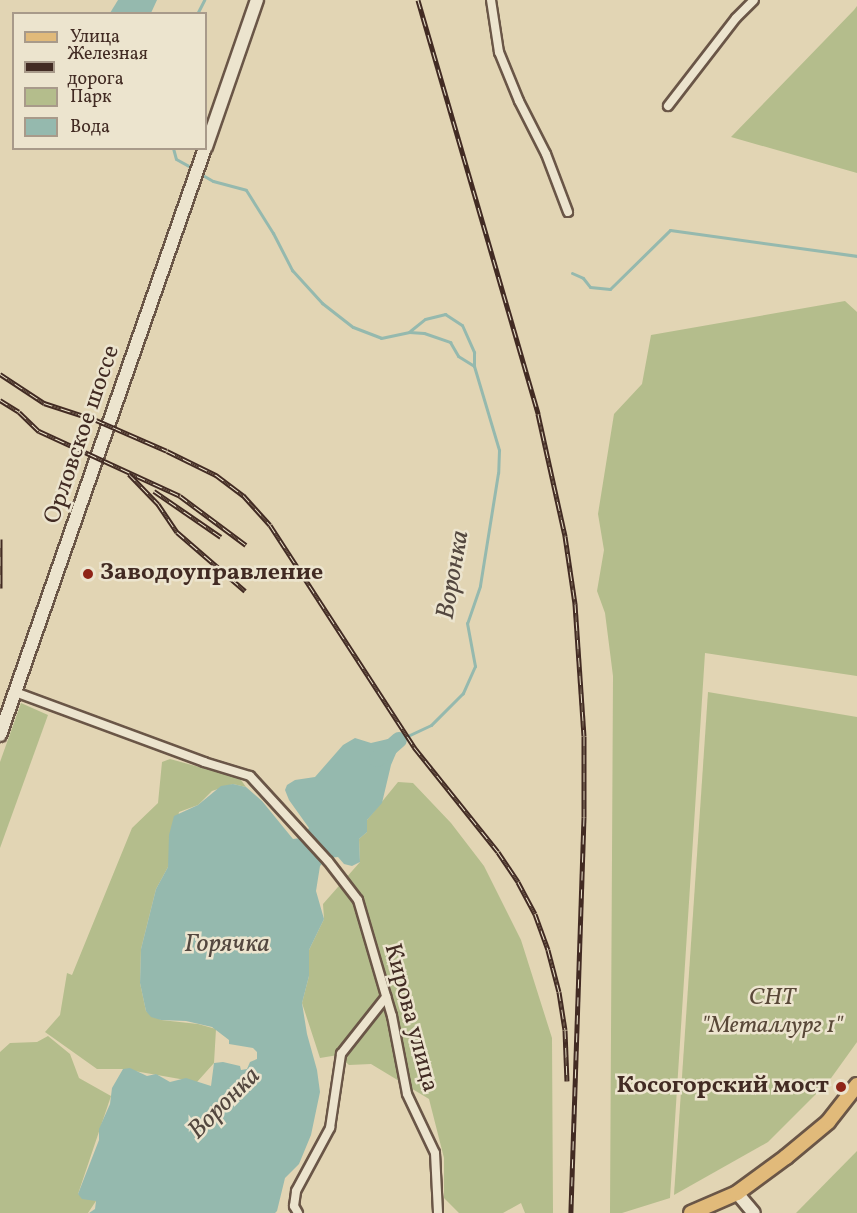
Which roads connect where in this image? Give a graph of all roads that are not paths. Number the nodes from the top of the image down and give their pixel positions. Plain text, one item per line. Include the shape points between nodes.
1 (257, 0) edge
2 (491, 0) edge
3 (754, 0) edge
4 (668, 106) dead end
5 (207, 142) edge
6 (204, 151) edge
7 (568, 212) dead end
8 (15, 692) junction
9 (0, 735) edge
10 (386, 997) junction
11 (857, 1085) edge
12 (736, 1193) junction
13 (298, 1213) edge
14 (438, 1213) edge
15 (691, 1213) edge
16 (754, 1213) edge

1 - 5 main road, Орловское шоссе
2 - 7 street via 499,52
3 - 4 street
6 - 8 main road, Орловское шоссе
8 - 9 main road, Орловское шоссе
8 - 10 street, Кирова улица via 250,776 304,833 358,900
10 - 13 street via 341,1054 330,1128 296,1191 294,1206
10 - 14 street, Кирова улица via 407,1094 435,1153
11 - 12 main road via 828,1122
12 - 15 main road
12 - 16 main road

